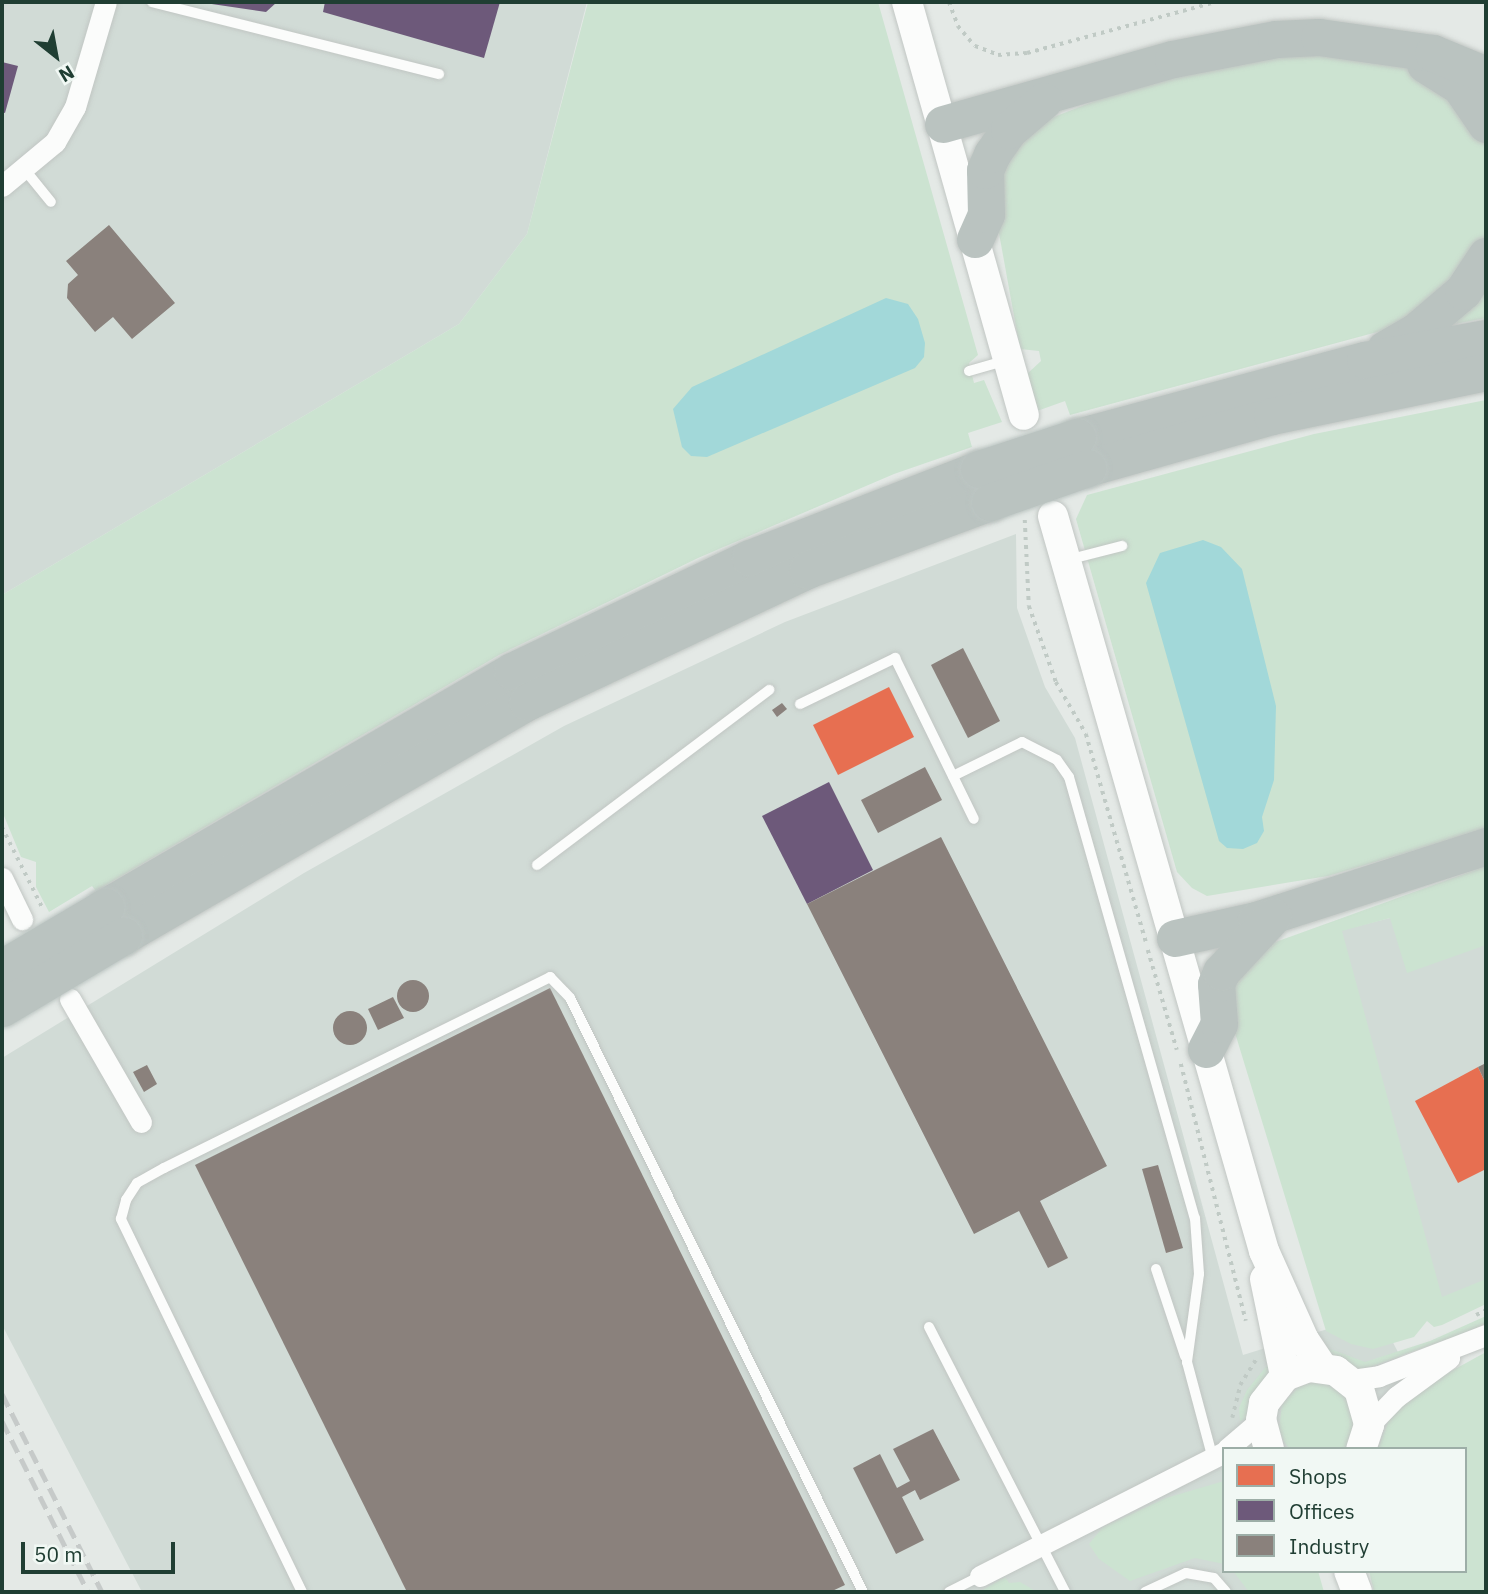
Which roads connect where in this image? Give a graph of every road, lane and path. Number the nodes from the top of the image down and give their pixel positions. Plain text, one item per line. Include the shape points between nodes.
1 (106, 2) edge
2 (152, 2) edge
3 (907, 2) edge
4 (949, 2) edge
5 (1216, 2) edge
6 (1397, 47) junction
7 (439, 74) dead end
8 (1486, 75) edge
9 (1047, 97) junction
10 (943, 124) junction
11 (1486, 124) edge
12 (25, 170) junction
13 (2, 186) edge
14 (51, 202) dead end
15 (975, 239) junction
16 (1486, 256) edge
17 (1486, 338) edge
18 (1009, 360) junction
19 (1365, 360) junction
20 (969, 370) dead end
21 (1486, 372) edge
22 (1444, 379) junction
23 (1486, 386) edge
24 (1024, 415) dead end
25 (1082, 453) junction
26 (997, 492) junction
27 (1054, 516) dead end
28 (1122, 546) dead end
29 (1067, 561) junction
30 (769, 690) dead end
31 (800, 704) dead end
32 (953, 776) junction
33 (975, 819) dead end
34 (2, 828) edge
35 (1486, 846) edge
36 (537, 865) dead end
37 (2, 878) edge
38 (42, 906) dead end
39 (1276, 913) junction
40 (22, 919) dead end
41 (114, 921) junction
42 (1175, 938) junction
43 (2, 968) edge
44 (70, 999) dead end
45 (2, 1008) edge
46 (1206, 1049) junction
47 (141, 1122) dead end
48 (1264, 1251) junction
49 (1156, 1269) dead end
50 (929, 1327) dead end
51 (1250, 1333) dead end
52 (1479, 1339) edge
53 (1253, 1345) dead end
54 (1187, 1362) junction
55 (1322, 1367) junction
56 (1285, 1376) junction
57 (1352, 1380) junction
58 (1230, 1415) dead end
59 (1261, 1420) junction
60 (1365, 1437) edge
61 (1230, 1447) edge
62 (1268, 1447) edge
63 (1221, 1455) edge
64 (1040, 1546) junction
65 (1350, 1573) edge
66 (1358, 1573) edge
67 (981, 1576) joint
68 (302, 1592) edge
69 (863, 1592) edge
70 (948, 1592) edge
71 (1065, 1592) edge
72 (1145, 1592) edge
73 (1226, 1592) edge
74 (1359, 1592) edge

1 - 12 street via 75,107 55,142
2 - 7 lane
3 - 10 main road
4 - 5 path via 958,26 975,47 998,55 1027,52
6 - 8 highway via 1433,53
6 - 9 highway via 1319,37 1234,45
6 - 11 highway via 1460,86
9 - 10 highway
9 - 15 highway via 1009,130 992,155 983,191 986,214
10 - 15 main road
12 - 13 street
12 - 14 lane
15 - 18 main road
16 - 19 highway via 1463,291 1416,331
17 - 19 highway
18 - 20 lane
18 - 24 main road
19 - 25 highway
21 - 22 highway
22 - 23 highway
22 - 25 highway
25 - 26 highway, bridge
26 - 41 highway via 750,558 512,671
26 - 51 path via 1028,532 1030,606 1056,682 1086,734 1200,1130 1222,1235
27 - 29 main road
28 - 29 lane
29 - 42 main road
30 - 36 lane
31 - 32 lane via 895,658
32 - 33 lane
32 - 54 lane via 1022,742 1057,760 1069,777 1195,1218 1199,1274
34 - 38 path
35 - 39 highway
37 - 40 street
39 - 42 highway
39 - 46 highway via 1232,955 1222,972 1216,984 1219,1024
41 - 43 highway, bridge
41 - 45 highway, bridge
42 - 46 main road
44 - 47 street
46 - 48 main road
48 - 55 main road via 1304,1340
48 - 56 main road via 1266,1293
49 - 54 lane
50 - 64 lane
52 - 57 street
52 - 60 street via 1396,1397
53 - 58 path via 1256,1358
54 - 63 lane
55 - 56 main road
55 - 57 main road
56 - 59 main road via 1264,1403
57 - 60 main road via 1365,1399
59 - 61 street
59 - 62 main road
63 - 64 street
64 - 67 street
64 - 71 lane
65 - 74 main road
66 - 74 main road
67 - 70 lane
68 - 69 lane via 121,1219 125,1200 137,1183 164,1168 550,977 570,998
72 - 73 lane via 1186,1573 1214,1578

